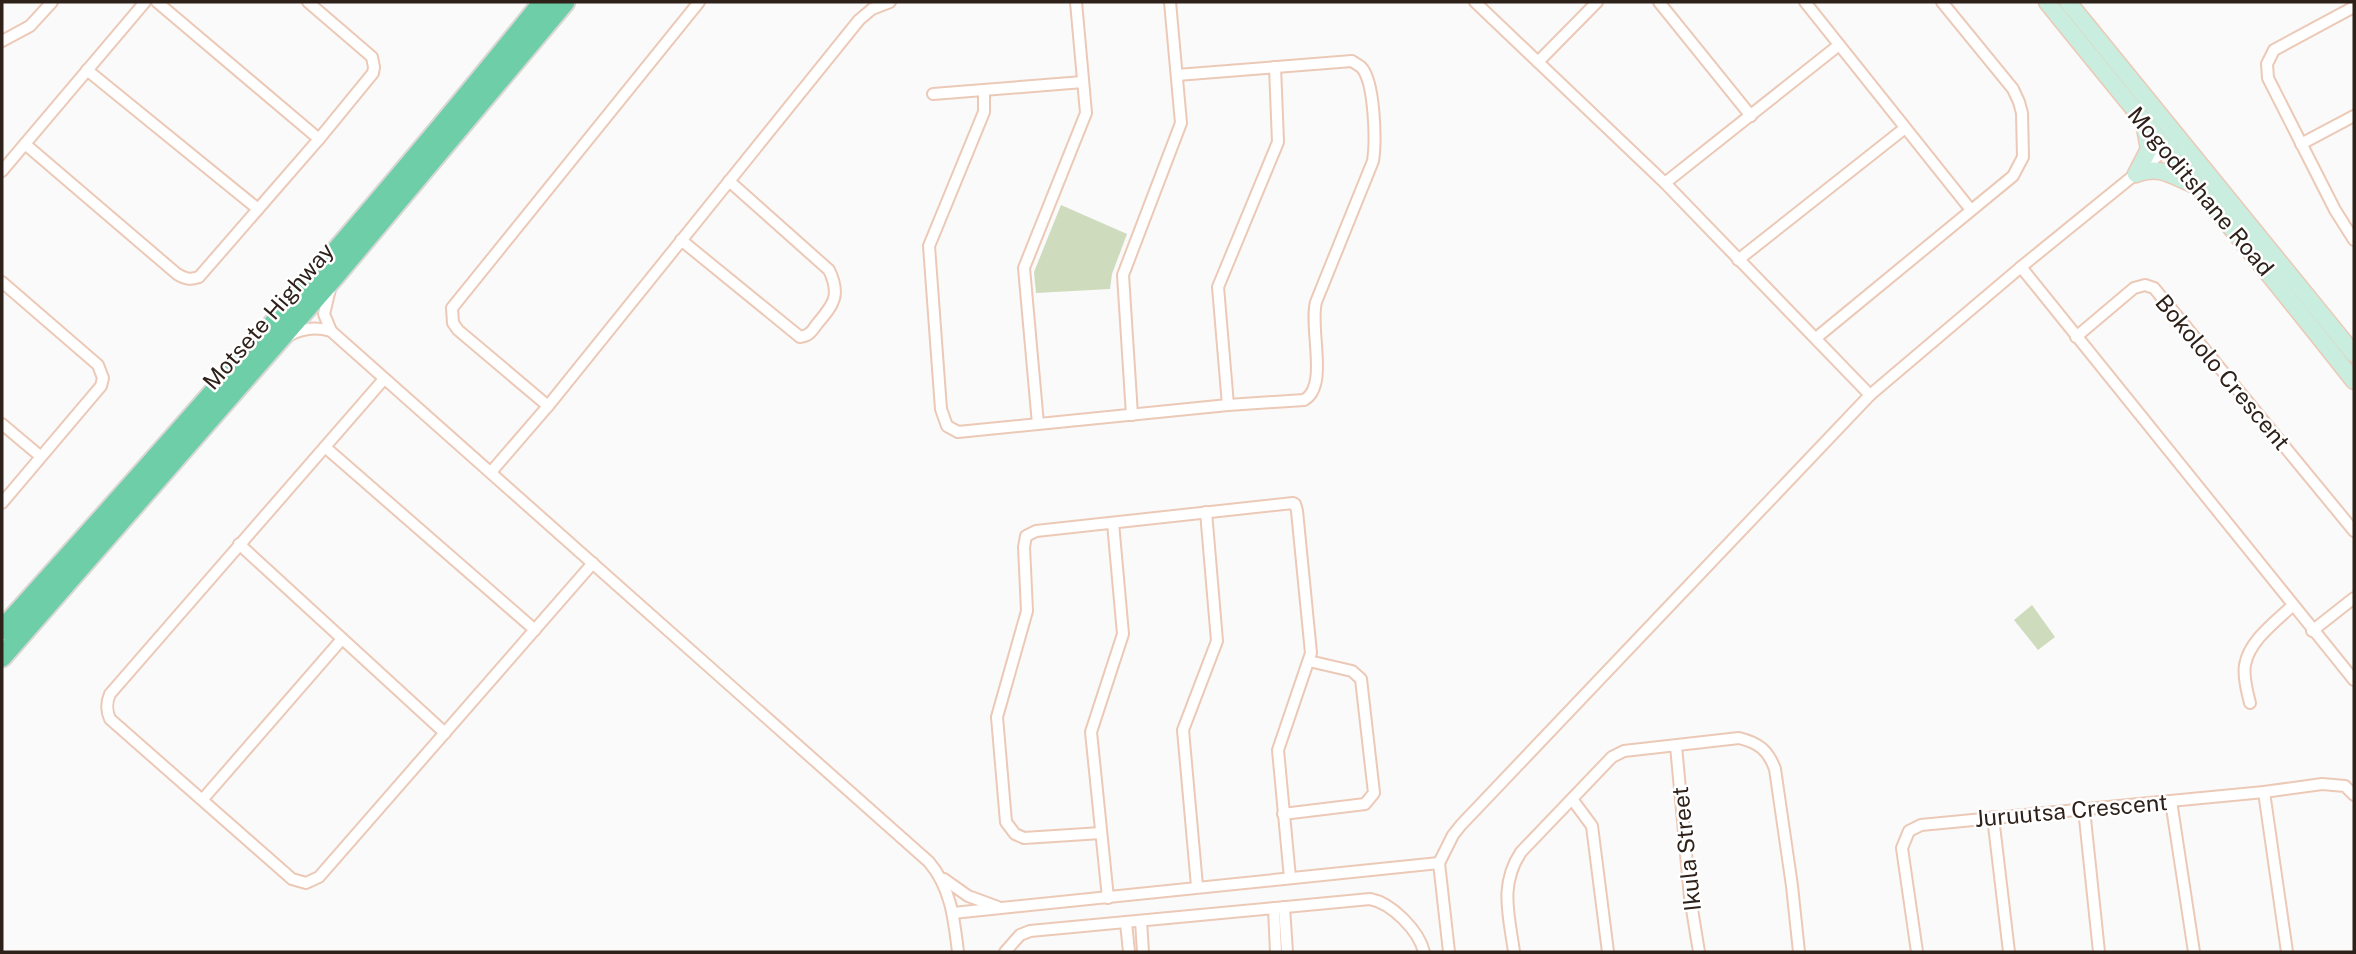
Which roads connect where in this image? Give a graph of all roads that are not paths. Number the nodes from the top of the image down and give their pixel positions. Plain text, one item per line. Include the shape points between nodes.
1 (52, 2) edge
2 (145, 2) edge
3 (157, 2) edge
4 (308, 2) edge
5 (543, 2) edge
6 (565, 2) edge
7 (699, 2) edge
8 (890, 2) edge
9 (1076, 2) edge
10 (1170, 2) edge
11 (1475, 2) edge
12 (1597, 2) edge
13 (1659, 2) edge
14 (1805, 2) edge
15 (1942, 2) edge
16 (2047, 2) edge
17 (2068, 2) edge
18 (867, 6) edge
19 (2354, 7) edge
20 (2, 41) edge
21 (1839, 45) junction
22 (1538, 62) junction
23 (1275, 67) junction
24 (87, 70) junction
25 (1177, 75) junction
26 (1083, 82) junction
27 (984, 90) junction
28 (933, 94) dead end
29 (1751, 116) junction
30 (2354, 116) edge
31 (2144, 122) junction
32 (1905, 128) junction
33 (319, 139) junction
34 (2179, 140) junction
35 (25, 144) junction
36 (2301, 144) junction
37 (2165, 150) junction
38 (2, 171) edge
39 (2136, 174) junction
40 (729, 181) junction
41 (1665, 183) junction
42 (2197, 187) junction
43 (258, 209) junction
44 (1971, 210) junction
45 (2352, 234) edge
46 (681, 240) junction
47 (1738, 260) junction
48 (2021, 267) junction
49 (335, 276) junction
50 (2, 282) edge
51 (331, 331) junction
52 (2076, 337) junction
53 (1816, 338) junction
54 (278, 342) junction
55 (2354, 354) edge
56 (384, 379) junction
57 (2354, 381) edge
58 (1870, 395) junction
59 (1228, 405) junction
60 (548, 406) junction
61 (1132, 415) junction
62 (2, 424) edge
63 (1038, 424) junction
64 (325, 447) junction
65 (40, 456) junction
66 (491, 472) junction
67 (2, 503) edge
68 (1206, 512) junction
69 (1112, 523) junction
70 (2354, 531) edge
71 (239, 544) junction
72 (593, 563) junction
73 (2354, 598) edge
74 (2292, 606) junction
75 (2, 630) edge
76 (535, 630) junction
77 (2312, 631) junction
78 (342, 639) junction
79 (2, 657) edge
80 (1310, 661) junction
81 (2354, 680) edge
82 (2250, 704) dead end
83 (445, 733) junction
84 (1676, 746) junction
85 (2264, 792) junction
86 (2354, 795) edge
87 (202, 799) junction
88 (1572, 799) junction
89 (2171, 801) junction
90 (2084, 809) junction
91 (1283, 814) junction
92 (1993, 817) junction
93 (1101, 833) junction
94 (1439, 863) junction
95 (940, 875) junction
96 (1290, 877) junction
97 (1197, 886) junction
98 (1108, 898) junction
99 (1000, 908) junction
100 (1279, 908) junction
101 (953, 913) junction
102 (1141, 921) junction
103 (1126, 923) junction
104 (958, 952) edge
105 (1006, 952) edge
106 (1129, 952) edge
107 (1143, 952) edge
108 (1276, 952) edge
109 (1287, 952) edge
110 (1424, 952) edge
111 (1449, 952) edge
112 (1514, 952) edge
113 (1608, 952) edge
114 (1699, 952) edge
115 (1799, 952) edge
116 (1917, 952) edge
117 (2009, 952) edge
118 (2099, 952) edge
119 (2193, 952) edge
120 (2287, 952) edge

1 - 20 street via 30,26
2 - 24 street
3 - 33 street
4 - 33 street via 374,61 373,73
5 - 75 highway, Motsete Highway via 292,303
6 - 49 highway, Motsete Highway
7 - 60 street via 452,308 457,330
8 - 18 street
9 - 26 street
10 - 25 street
11 - 22 street
12 - 22 street
13 - 29 street
14 - 21 street
15 - 44 street via 2013,89 2022,113 2023,157 2018,169
16 - 31 main road, Mogoditshane Road
17 - 34 main road, Mogoditshane Road
18 - 40 street
19 - 36 street via 2269,56 2268,78
21 - 29 street
21 - 32 street
22 - 41 street
23 - 25 street
23 - 59 street via 1278,142 1218,287
23 - 59 street via 1352,61 1361,66 1369,83 1375,150 1316,302 1317,379 1313,392 1304,400
24 - 35 street
24 - 43 street
25 - 61 street via 1179,132 1122,279
26 - 27 street
26 - 63 street via 1085,119 1024,268
27 - 28 street
27 - 63 street via 984,113 929,246 941,409 947,426 958,432
29 - 41 street
30 - 36 street
31 - 37 main road, Mogoditshane Road
31 - 39 main road via 2149,149
32 - 44 street
32 - 47 street
33 - 43 street
34 - 37 street
34 - 55 main road, Mogoditshane Road
35 - 38 street
35 - 43 street via 184,278 199,277 207,270
36 - 45 street
37 - 39 street
37 - 42 main road, Mogoditshane Road
39 - 42 main road via 2161,170
39 - 48 street
40 - 46 street
40 - 46 street via 829,270 836,291 832,308 809,334 800,337
41 - 47 street
42 - 57 main road, Mogoditshane Road
44 - 53 street
46 - 60 street
47 - 53 street
48 - 52 street
48 - 58 street
49 - 51 street via 324,314
49 - 54 highway, Motsete Highway
50 - 65 street via 102,371 101,386
51 - 54 street via 309,328
51 - 56 street
52 - 70 street, Bokololo Crescent via 2134,288 2154,288
52 - 74 street
53 - 58 street
54 - 79 highway, Motsete Highway
56 - 64 street
56 - 66 street
58 - 94 street via 1461,825
59 - 61 street
60 - 66 street
61 - 63 street
62 - 65 street
64 - 71 street
64 - 76 street
65 - 67 street
66 - 72 street
68 - 69 street
68 - 80 street via 1295,504
68 - 97 street via 1217,641 1183,730
69 - 93 street via 1123,634 1091,732
69 - 93 street via 1026,536 1027,611 997,718 1009,829 1034,839
71 - 78 street
71 - 87 street via 107,701 110,719
72 - 76 street
72 - 95 street
73 - 77 street
74 - 77 street
74 - 82 street via 2250,651 2245,666
76 - 83 street
77 - 81 street
78 - 83 street
78 - 87 street
80 - 91 street via 1279,743
80 - 91 street via 1352,671 1362,679 1374,793 1365,804
83 - 87 street via 313,881 292,879
84 - 88 street via 1617,754
84 - 114 street, Ikula Street
84 - 115 street via 1740,738 1762,747 1770,756
85 - 86 street, Juruutsa Crescent via 2333,784
85 - 89 street, Juruutsa Crescent
85 - 120 street
88 - 112 street via 1521,852 1509,874 1506,890
88 - 113 street via 1592,826
89 - 90 street, Juruutsa Crescent
89 - 119 street
90 - 92 street, Juruutsa Crescent
90 - 118 street
91 - 96 street
92 - 116 street, Juruutsa Crescent via 1920,825 1909,831 1902,848
92 - 117 street
93 - 98 street
94 - 96 street
94 - 111 street
95 - 99 street via 968,896
95 - 101 street
96 - 97 street
97 - 98 street
98 - 99 street
99 - 101 street
100 - 102 street
100 - 108 street
100 - 109 street
100 - 110 street via 1375,900 1415,931
101 - 104 street
102 - 103 street
102 - 107 street
103 - 105 street via 1030,932
103 - 106 street

